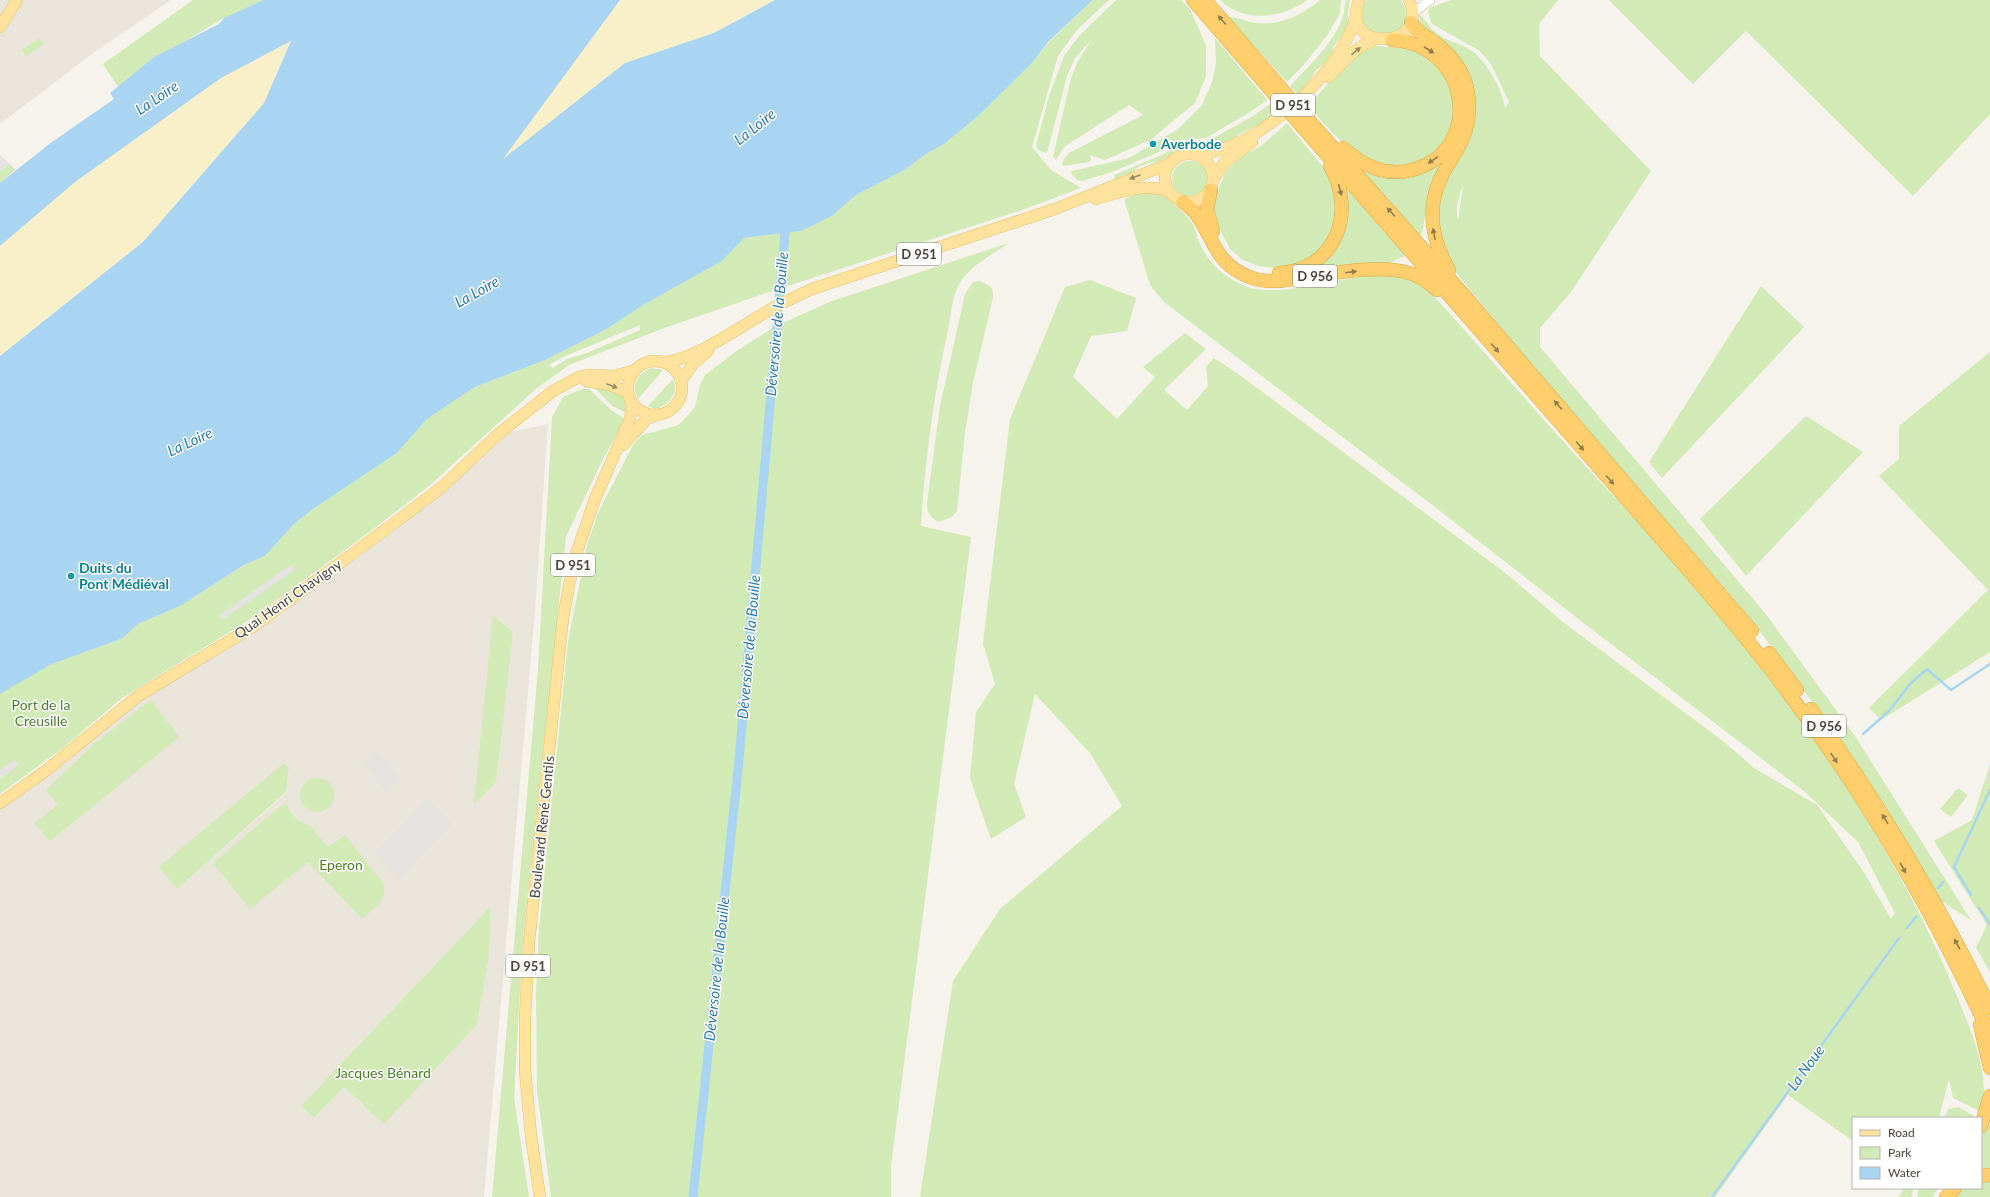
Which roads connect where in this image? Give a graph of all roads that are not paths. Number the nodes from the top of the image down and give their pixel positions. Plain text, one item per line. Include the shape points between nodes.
1 (17, 0) edge
2 (1192, 0) edge
3 (1205, 0) edge
4 (1359, 0) edge
5 (1409, 0) edge
6 (1430, 0) edge
7 (1356, 16) junction
8 (1412, 18) junction
9 (0, 27) edge
10 (1376, 39) junction
11 (1392, 40) junction
12 (1272, 84) junction
13 (1302, 119) junction
14 (1316, 143) junction
15 (1196, 155) junction
16 (1171, 163) junction
17 (1212, 184) junction
18 (1169, 192) junction
19 (1183, 202) junction
20 (1054, 209) junction
21 (1463, 294) junction
22 (1469, 319) junction
23 (739, 328) junction
24 (663, 362) junction
25 (635, 370) junction
26 (681, 381) junction
27 (567, 383) junction
28 (629, 396) junction
29 (656, 415) junction
30 (610, 464) junction
31 (0, 803) edge
32 (1976, 1005) junction
33 (1990, 1008) edge
34 (1990, 1035) edge
35 (1990, 1068) edge
36 (1990, 1096) edge
37 (1982, 1123) edge
38 (1954, 1189) edge
39 (540, 1197) edge
40 (1946, 1197) edge

1 - 9 main road
2 - 12 highway, D 956
12 -> 3 highway, D 956
4 - 7 main road, D 951
5 - 8 main road
6 - 8 street
7 - 10 main road via 1363,31
7 - 15 main road, D 951 via 1352,32 1343,48 1304,97 1279,118 1249,136 1217,152
8 - 11 main road via 1406,30
21 -> 8 highway, D 956 via 1440,253 1432,224 1439,181 1460,145 1466,127 1469,111 1466,87 1458,65 1445,50 1419,32
10 - 11 main road
17 -> 10 main road, D 951 via 1230,157 1281,122 1305,102 1357,49
11 -> 13 highway, D 956 via 1406,40 1432,51 1442,61 1455,82 1459,94 1459,119 1455,132 1442,154 1433,162 1413,170 1380,171 1355,159
12 - 13 highway, D 956, bridge
13 - 14 highway, D 956
21 -> 13 highway, D 956
14 -> 17 highway, D 956 via 1337,180 1343,209 1334,241 1322,256 1306,266 1286,272 1262,272 1251,269 1233,258 1219,241 1209,219 1208,202
14 - 22 highway, D 956
15 - 16 main road, D 951 via 1182,155
15 - 17 main road via 1209,164
16 - 18 main road via 1165,177
16 -> 20 main road, D 951
17 - 19 main road, D 951 via 1199,201
18 - 19 main road, D 951
18 - 20 main road, D 951 via 1151,187 1136,188
19 -> 22 highway, D 956 via 1199,217 1211,243 1221,257 1248,276 1273,282 1363,271 1407,272 1428,283
20 - 23 main road, D 951 via 812,289 774,307
33 -> 21 highway, D 956 via 1938,910 1874,800 1791,680 1738,614
22 -> 32 highway, D 956 via 1711,596 1788,691 1890,845
23 - 24 main road, D 951 via 682,360
23 - 26 main road, D 951 via 693,364
24 - 25 main road via 648,362
24 - 26 main road via 670,366
25 - 27 main road via 615,376 589,375
25 - 28 main road via 629,381
26 - 29 main road via 681,394 675,406
27 -> 28 main road via 585,380 600,382
27 - 31 main road, Quai Henri Chavigny via 524,413 429,497 273,613 138,696 44,772
28 - 29 main road via 640,411
28 - 30 main road, Boulevard René Gentils / D 951 via 632,407 630,418
29 - 30 main road, Boulevard René Gentils / D 951 via 648,418 630,436
30 - 39 main road, Boulevard René Gentils / D 951 via 574,560 563,618 529,942 525,1070
32 - 34 highway, D 956
32 - 35 highway, D 956
36 - 37 highway
38 - 40 highway

